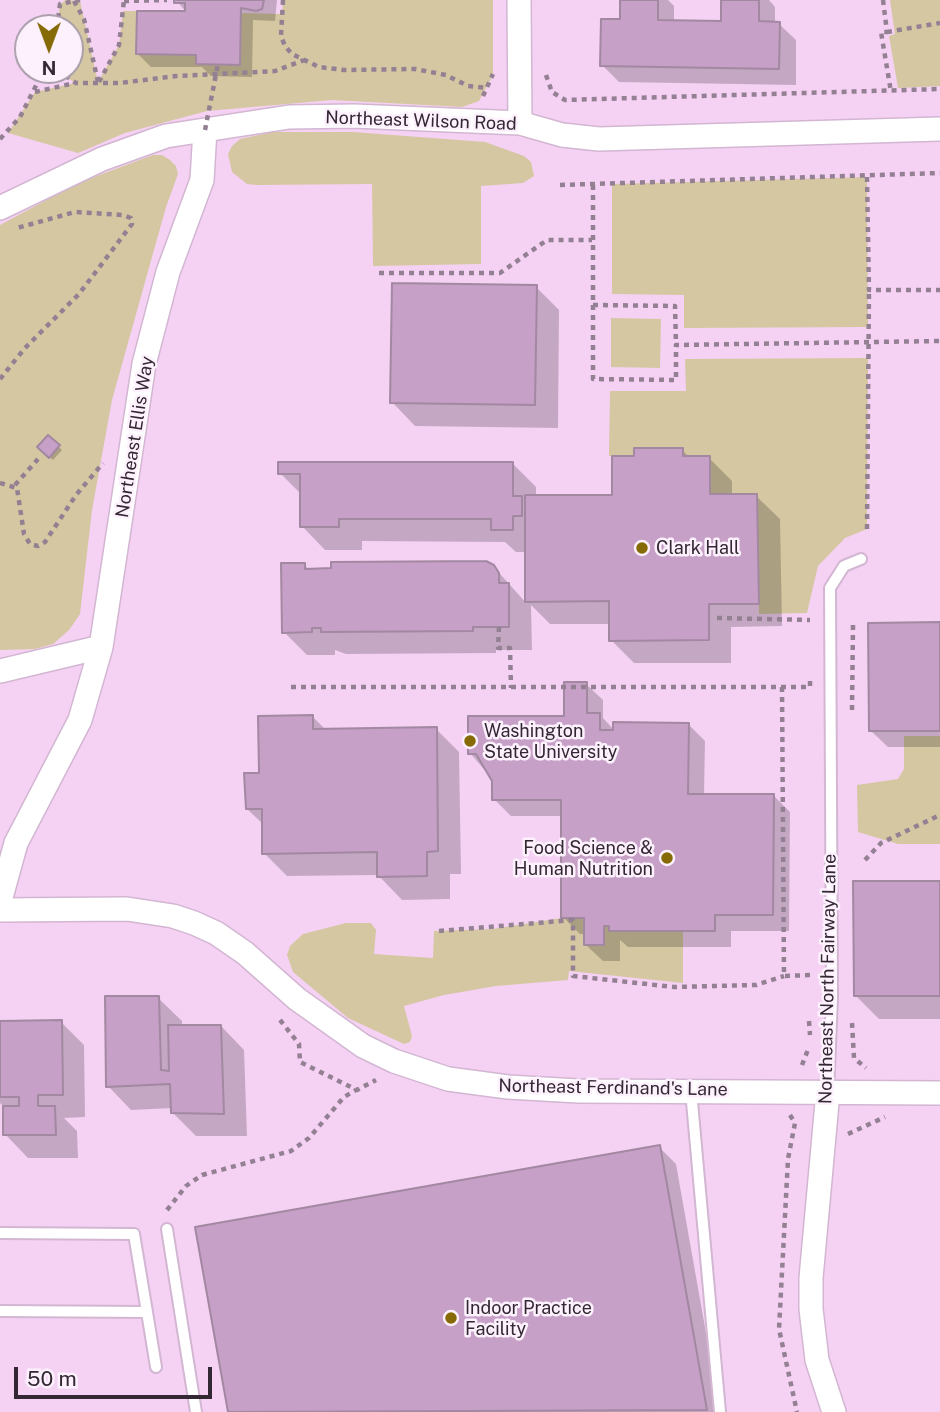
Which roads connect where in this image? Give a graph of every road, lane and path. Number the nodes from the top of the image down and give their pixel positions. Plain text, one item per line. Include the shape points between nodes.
1 (80, 0) edge
2 (167, 0) edge
3 (283, 0) edge
4 (519, 0) edge
5 (883, 0) edge
6 (74, 1) edge
7 (124, 1) edge
8 (59, 14) edge
9 (940, 23) edge
10 (887, 32) junction
11 (304, 60) junction
12 (493, 62) dead end
13 (546, 62) dead end
14 (218, 64) dead end
15 (84, 83) edge
16 (98, 83) junction
17 (38, 84) edge
18 (71, 84) edge
19 (488, 88) junction
20 (940, 89) edge
21 (35, 92) junction
22 (891, 92) junction
23 (483, 96) dead end
24 (520, 123) junction
25 (940, 129) edge
26 (205, 130) junction
27 (0, 139) edge
28 (940, 173) edge
29 (867, 177) junction
30 (560, 185) dead end
31 (593, 185) junction
32 (1, 207) edge
33 (592, 240) junction
34 (379, 273) dead end
35 (869, 290) junction
36 (940, 290) edge
37 (593, 305) junction
38 (940, 341) edge
39 (868, 343) junction
40 (676, 345) junction
41 (0, 379) edge
42 (130, 457) junction
43 (38, 459) dead end
44 (0, 484) edge
45 (15, 485) junction
46 (867, 529) dead end
47 (861, 559) dead end
48 (717, 618) dead end
49 (853, 625) dead end
50 (499, 626) dead end
51 (810, 628) dead end
52 (101, 647) junction
53 (0, 671) edge
54 (291, 687) dead end
55 (782, 687) junction
56 (810, 687) dead end
57 (512, 688) junction
58 (851, 722) dead end
59 (940, 816) edge
60 (865, 860) dead end
61 (0, 901) edge
62 (0, 910) edge
63 (439, 931) dead end
64 (810, 975) dead end
65 (784, 976) junction
66 (852, 1009) dead end
67 (274, 1014) dead end
68 (809, 1021) dead end
69 (802, 1065) dead end
70 (877, 1071) dead end
71 (387, 1082) dead end
72 (357, 1090) junction
73 (691, 1091) junction
74 (828, 1092) junction
75 (940, 1093) edge
76 (782, 1112) dead end
77 (878, 1113) dead end
78 (848, 1125) dead end
79 (161, 1215) dead end
80 (167, 1230) dead end
81 (0, 1233) edge
82 (0, 1311) edge
83 (147, 1312) junction
84 (156, 1367) dead end
85 (196, 1412) edge
86 (720, 1412) edge
87 (797, 1412) edge
88 (834, 1412) edge

1 - 6 path
2 - 7 path
3 - 11 path via 281,36 292,54
4 - 24 street
5 - 10 path
6 - 8 path via 60,4
6 - 16 path via 84,19
7 - 16 path via 119,45
9 - 10 path
10 - 22 path via 881,32
11 - 16 path via 275,71
11 - 19 path via 344,70 415,69
12 - 19 path
13 - 22 path via 552,92 565,100
14 - 26 path, bridge
15 - 16 path
17 - 21 path
18 - 21 path
19 - 23 path
20 - 22 path
21 - 27 path
24 - 25 street, Northeast Wilson Road via 599,139
24 - 26 street, Northeast Wilson Road via 289,117
26 - 32 street, Northeast Wilson Road via 166,136 102,159
26 - 42 street, Northeast Ellis Way via 201,180 164,285 144,364
28 - 29 path
29 - 31 path
29 - 35 path
30 - 31 path
31 - 33 path
32 - 41 path via 16,228 75,212 123,215 131,218 132,225 79,294 24,348
33 - 34 path via 547,240 500,273
33 - 37 path
35 - 36 path
35 - 39 path
37 - 40 path via 675,306
37 - 40 path via 593,379 676,380
38 - 39 path
39 - 40 path
39 - 46 path
42 - 45 path via 112,455 107,459 38,546 30,544 24,534
42 - 52 street, Northeast Ellis Way
43 - 45 path
44 - 45 path
47 - 74 lane, Northeast North Fairway Lane via 844,566 830,587 832,998
48 - 51 path via 810,618
49 - 58 path
50 - 57 path via 498,648 510,648
52 - 53 street
52 - 61 street, Northeast Ellis Way via 80,720 16,843
54 - 57 path
55 - 56 path
55 - 57 path
55 - 65 path
59 - 60 path via 881,843
62 - 73 street, Northeast Ferdinand's Lane via 127,909 194,923 245,953 297,999 363,1046 448,1079 564,1091
63 - 65 path via 573,920 573,976 674,987 756,985
64 - 65 path
66 - 70 path via 854,1058
67 - 72 path via 299,1044 300,1062
68 - 69 path via 809,1048
71 - 72 path via 374,1080
72 - 79 path via 344,1097 319,1129 291,1151 202,1175
73 - 74 street, Northeast Ferdinand's Lane
73 - 86 lane
74 - 75 street, Northeast Ferdinand's Lane
74 - 88 street, Northeast North Fairway Lane via 811,1299 817,1360
76 - 87 path via 795,1123 788,1159 779,1329
77 - 78 path via 895,1113 846,1135
80 - 85 lane
81 - 83 lane via 134,1234
82 - 83 lane
83 - 84 lane

